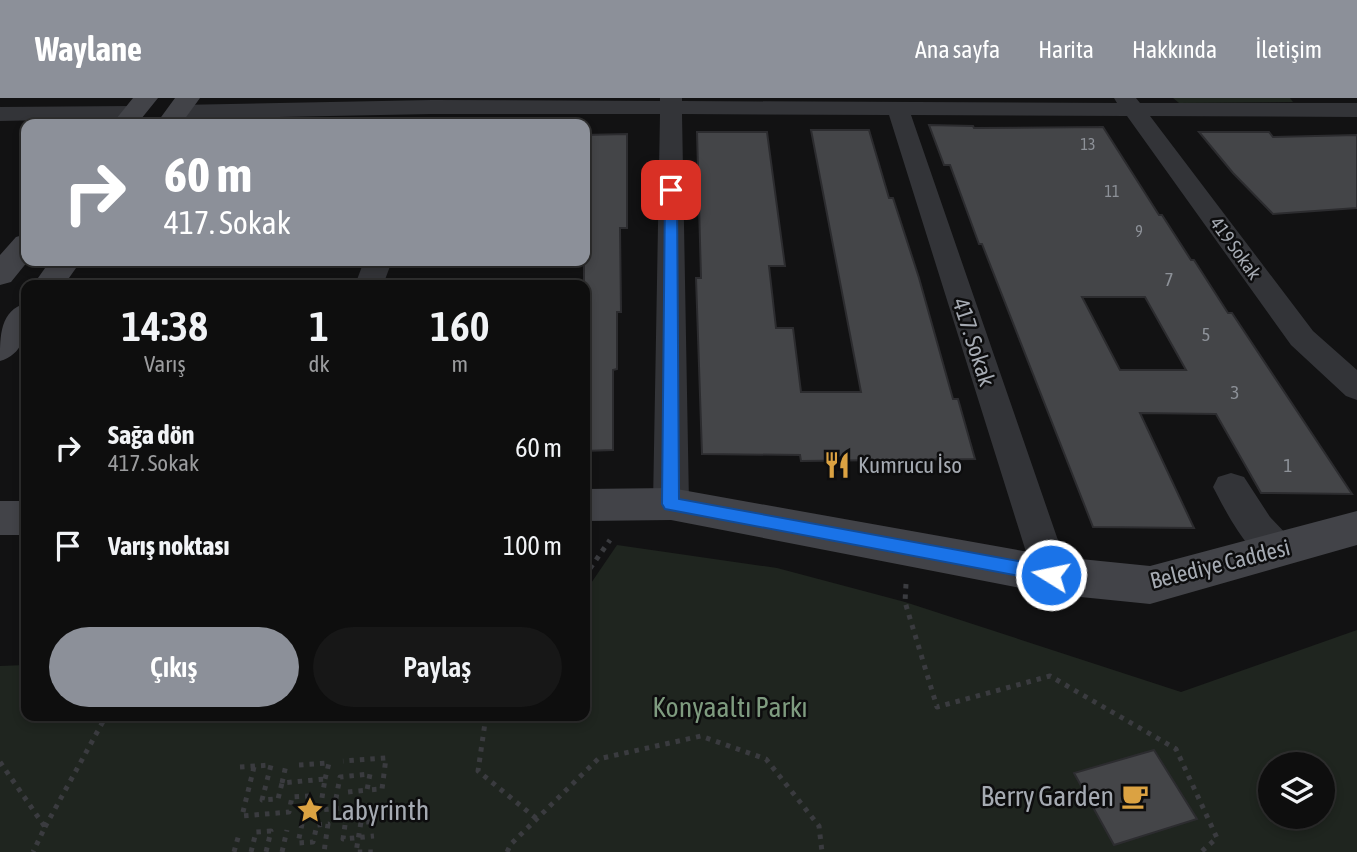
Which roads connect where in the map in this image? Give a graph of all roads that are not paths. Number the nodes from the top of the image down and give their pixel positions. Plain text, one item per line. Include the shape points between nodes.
1 (671, 104) edge
2 (1130, 104) edge
3 (898, 109) junction
4 (1357, 110) edge
5 (178, 111) edge
6 (134, 112) edge
7 (0, 114) edge
8 (429, 115) edge
9 (21, 249) edge
10 (0, 275) edge
11 (21, 321) edge
12 (0, 349) edge
13 (1357, 388) edge
14 (1231, 487) dead end
15 (671, 504) junction
16 (590, 505) edge
17 (0, 518) edge
18 (21, 518) edge
19 (1357, 528) edge
20 (1276, 550) junction
21 (1051, 575) junction

1 - 3 street
1 - 8 street
1 - 15 street
2 - 3 street
2 - 4 street
2 - 13 street, 419 Sokak via 1302,338
3 - 21 street, 417. Sokak
5 - 8 street
6 - 7 street
9 - 10 main road
11 - 12 main road
14 - 20 street
15 - 16 main road, Belediye Caddesi
15 - 21 main road, Belediye Caddesi
17 - 18 main road
19 - 20 main road, Belediye Caddesi
20 - 21 main road, Belediye Caddesi via 1150,585

